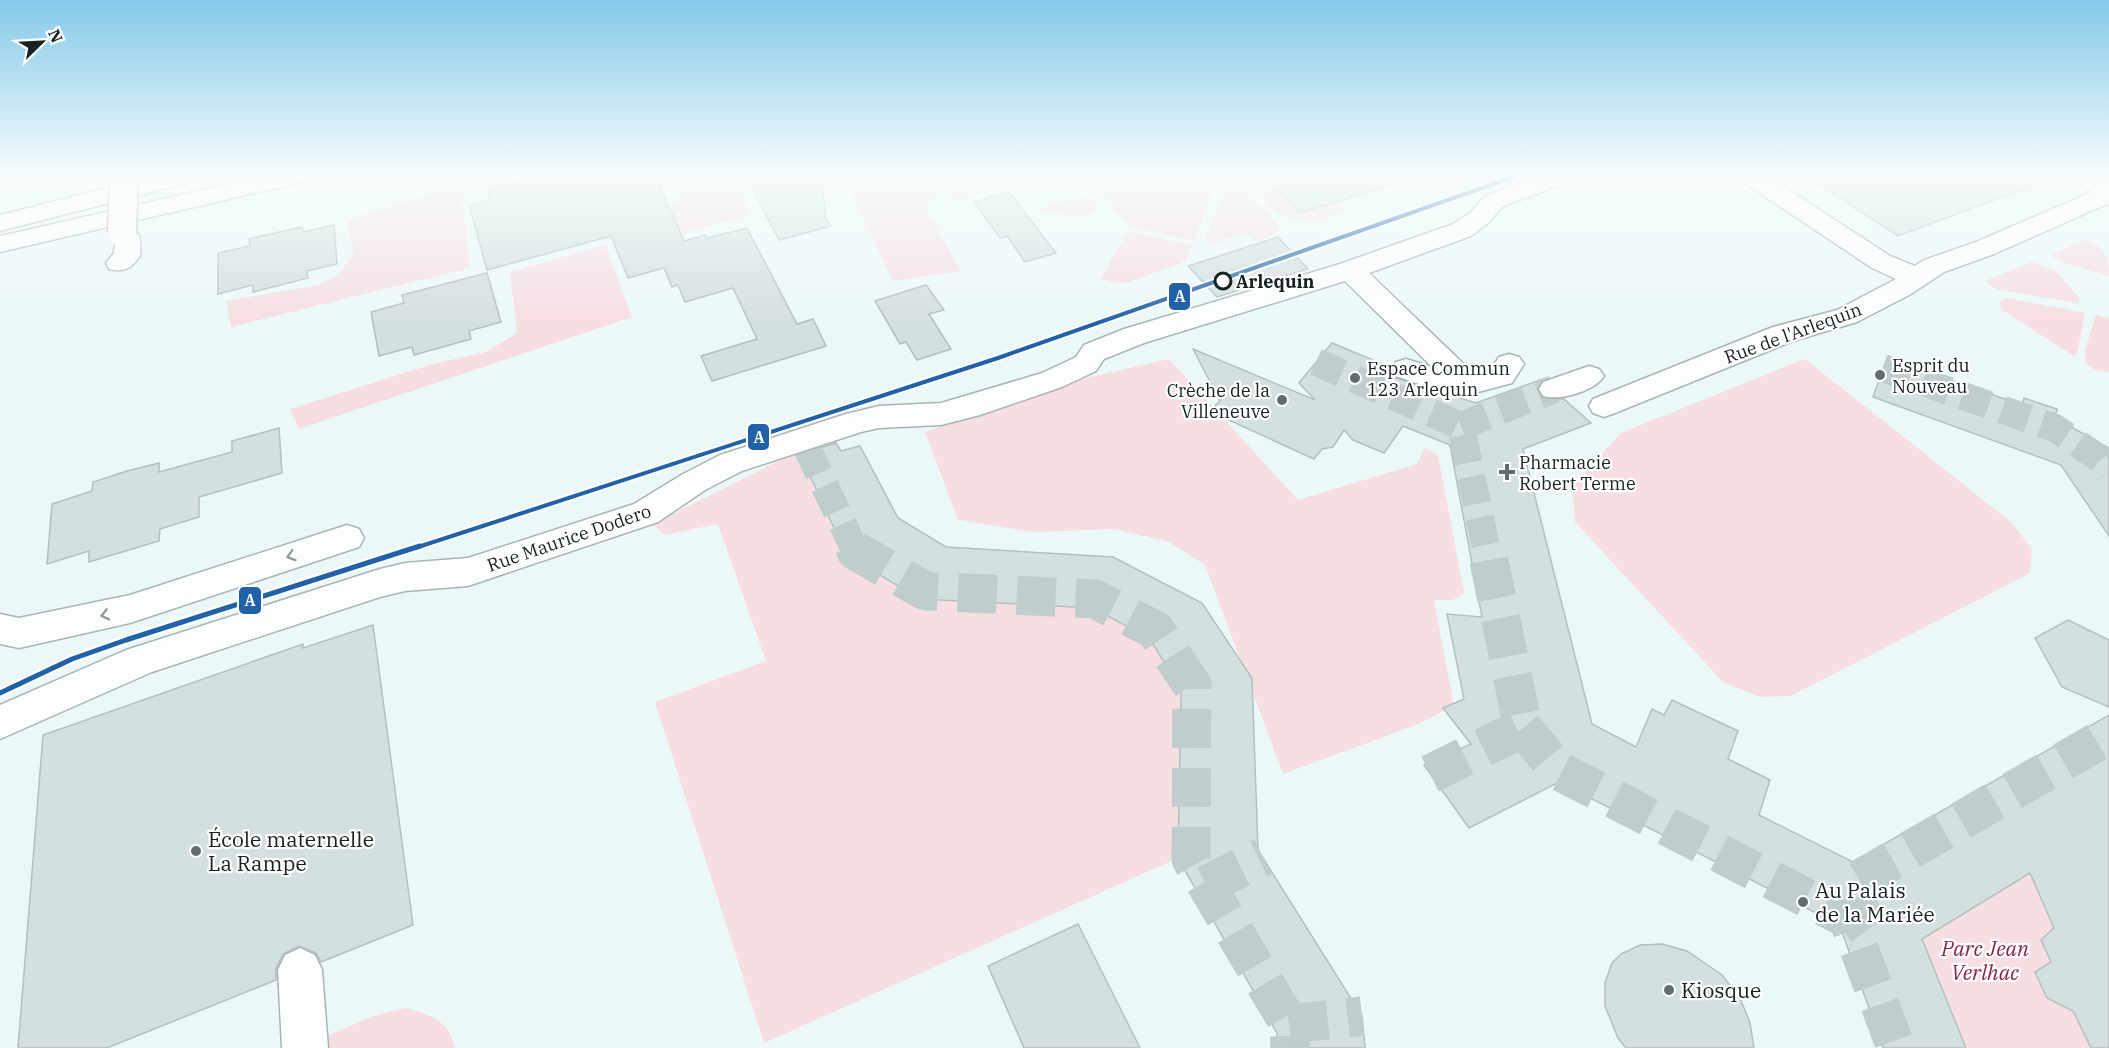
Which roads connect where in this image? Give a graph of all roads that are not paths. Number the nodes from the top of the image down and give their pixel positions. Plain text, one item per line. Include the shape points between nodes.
1 (84, 225) edge
2 (122, 225) edge
3 (1468, 225) edge
4 (1825, 225) edge
5 (2037, 225) edge
6 (0, 244) edge
7 (120, 263) dead end
8 (1350, 270) junction
9 (1918, 278) junction
10 (1424, 343) junction
11 (1509, 364) dead end
12 (1589, 376) dead end
13 (1467, 385) junction
14 (1554, 389) tunnel mouth
15 (1604, 406) dead end
16 (347, 538) dead end
17 (0, 629) edge
18 (0, 723) edge
19 (300, 970) dead end
20 (305, 1048) edge

1 - 6 street
2 - 7 street, bridge via 122,232 128,236 127,256
3 - 8 street, Rue Maurice Dodero
4 - 9 street via 1881,262
5 - 9 street, Rue de l'Arlequin via 1934,266
8 - 10 street
8 - 18 street, Rue Maurice Dodero via 1134,336 1094,352 1086,364 1052,380 969,407 941,414 879,417 757,453 714,471 646,513 468,572 380,583 207,638 95,677
9 - 15 street, Rue de l'Arlequin via 1847,316 1783,334
10 - 13 street
10 - 13 street via 1405,371
11 - 13 street via 1502,376
12 - 14 street
16 -> 17 street via 130,609 19,633
19 - 20 street

